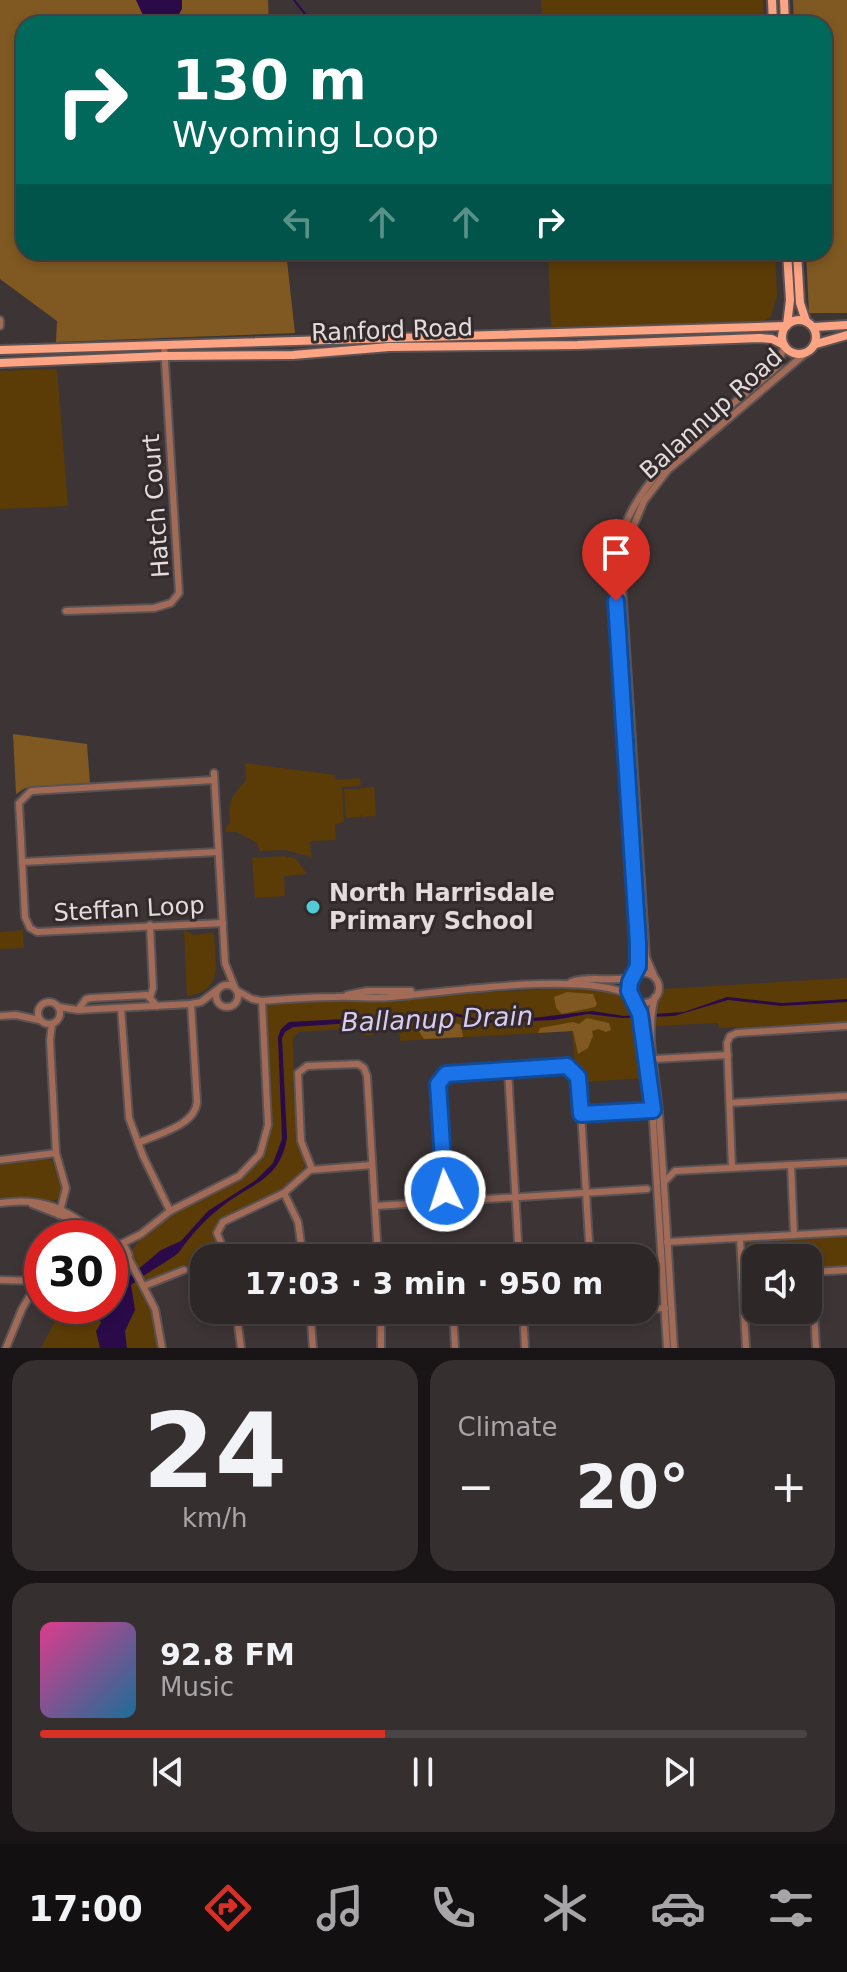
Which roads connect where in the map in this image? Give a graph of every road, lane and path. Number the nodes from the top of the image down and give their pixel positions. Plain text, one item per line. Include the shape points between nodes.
1 (788, 260) edge
2 (798, 260) edge
3 (810, 324) junction
4 (847, 325) edge
5 (786, 326) junction
6 (847, 335) edge
7 (816, 344) junction
8 (784, 346) junction
9 (0, 350) edge
10 (164, 351) junction
11 (806, 353) junction
12 (0, 363) edge
13 (66, 611) dead end
14 (620, 624) junction
15 (218, 852) junction
16 (22, 862) junction
17 (223, 923) junction
18 (150, 925) junction
19 (225, 963) junction
20 (634, 976) junction
21 (655, 978) junction
22 (568, 984) junction
23 (218, 989) junction
24 (235, 989) junction
25 (150, 997) junction
26 (632, 997) junction
27 (655, 997) junction
28 (252, 999) junction
29 (262, 1001) junction
30 (201, 1002) junction
31 (191, 1004) junction
32 (234, 1004) junction
33 (221, 1005) junction
34 (157, 1006) junction
35 (38, 1007) junction
36 (59, 1007) junction
37 (121, 1008) junction
38 (76, 1010) junction
39 (16, 1015) junction
40 (0, 1016) edge
41 (60, 1016) junction
42 (41, 1021) junction
43 (52, 1024) junction
44 (847, 1026) edge
45 (50, 1040) junction
46 (728, 1055) junction
47 (654, 1059) junction
48 (508, 1071) junction
49 (847, 1096) edge
50 (730, 1103) junction
51 (653, 1110) junction
52 (581, 1114) junction
53 (138, 1143) junction
54 (56, 1153) junction
55 (0, 1160) edge
56 (663, 1162) junction
57 (847, 1162) edge
58 (372, 1165) junction
59 (791, 1165) junction
60 (732, 1168) junction
61 (312, 1169) junction
62 (675, 1171) junction
63 (660, 1180) junction
64 (647, 1189) junction
65 (284, 1193) junction
66 (585, 1193) junction
67 (657, 1196) junction
68 (515, 1198) junction
69 (445, 1202) junction
70 (0, 1203) edge
71 (375, 1206) junction
72 (170, 1211) junction
73 (60, 1212) junction
74 (71, 1220) edge
75 (81, 1220) edge
76 (847, 1232) edge
77 (141, 1234) junction
78 (794, 1235) junction
79 (128, 1238) edge
80 (740, 1238) junction
81 (667, 1242) junction
82 (221, 1244) edge
83 (301, 1244) edge
84 (377, 1244) edge
85 (518, 1244) edge
86 (589, 1244) edge
87 (128, 1255) joint
88 (128, 1269) edge
89 (184, 1270) dead end
90 (847, 1270) edge
91 (822, 1271) edge
92 (134, 1273) junction
93 (742, 1277) edge
94 (0, 1280) edge
95 (24, 1281) edge
96 (143, 1284) junction
97 (24, 1306) edge
98 (658, 1308) edge
99 (665, 1308) junction
100 (238, 1324) edge
101 (311, 1324) edge
102 (381, 1324) edge
103 (454, 1324) edge
104 (524, 1324) edge
105 (745, 1324) edge
106 (815, 1324) edge
107 (6, 1348) edge
108 (162, 1348) edge
109 (241, 1348) edge
110 (313, 1348) edge
111 (381, 1348) edge
112 (455, 1348) edge
113 (525, 1348) edge
114 (667, 1348) edge
115 (674, 1348) edge
116 (746, 1348) edge
117 (816, 1348) edge

1 - 5 main road
2 - 3 main road via 800,300
3 - 4 main road
3 - 5 main road via 795,320
3 - 7 main road
5 - 8 main road
5 - 10 main road, Ranford Road
6 - 7 main road
7 - 11 main road
8 - 10 main road, Ranford Road via 759,338 389,347 293,355
8 - 11 main road via 795,354
8 - 14 street, Balannup Road via 778,366 669,461 641,494 620,542 615,571
9 - 10 main road, Ranford Road
10 - 12 main road, Ranford Road
10 - 13 street, Hatch Court via 179,593 171,603 154,608
11 - 14 street, Balannup Road via 668,470 650,492 624,554
14 - 20 street, Balannup Road via 639,963
14 - 21 street, Balannup Road via 646,957
15 - 16 street
15 - 16 street, Steffan Loop via 214,776 31,791 19,803
15 - 17 street
16 - 18 street, Steffan Loop via 25,917 33,930
17 - 18 street, Steffan Loop
17 - 19 street
18 - 25 street
19 - 23 street
19 - 24 street
20 - 21 street
20 - 22 street
20 - 26 street via 629,986
21 - 27 street
22 - 26 street via 607,986
22 - 29 street via 367,991
23 - 24 street
23 - 30 street
23 - 33 street
24 - 28 street
24 - 32 street
25 - 34 street
25 - 38 street via 91,998
26 - 27 street via 645,1003
26 - 51 street via 640,1014
27 - 47 street via 650,1021
28 - 29 street
28 - 32 street
29 - 72 street via 268,1125 263,1147 239,1176
30 - 31 street
30 - 33 street
31 - 34 street
31 - 53 street via 196,1112
32 - 33 street
34 - 37 street
35 - 36 street via 47,1001
35 - 39 street
35 - 42 street
36 - 38 street
36 - 41 street
37 - 38 street
37 - 53 street via 127,1110
38 - 41 street
39 - 40 street
39 - 42 street
41 - 43 street
42 - 43 street
42 - 45 street
43 - 45 street
44 - 46 street via 735,1033 728,1040
45 - 54 street
46 - 47 street
46 - 50 street
47 - 56 street
48 - 52 street via 572,1069 578,1077
48 - 68 street
48 - 69 street via 450,1073 440,1080
49 - 50 street
50 - 60 street
51 - 52 street
51 - 63 street
52 - 66 street
53 - 72 street
54 - 55 street
54 - 73 street via 66,1185
56 - 62 street
56 - 63 street
57 - 59 street
58 - 61 street
58 - 61 street via 364,1068 307,1066 297,1078 301,1141
58 - 71 street
59 - 60 street
59 - 78 street
60 - 62 street
61 - 65 street
62 - 63 street
63 - 64 street
63 - 67 street
63 - 81 street
64 - 66 street
64 - 67 street
65 - 82 street via 220,1224
65 - 83 street via 298,1222
66 - 68 street
66 - 86 street
67 - 99 street
68 - 69 street
68 - 85 street
69 - 71 street
70 - 73 street via 47,1204
71 - 84 street
72 - 77 street
73 - 74 street
73 - 75 street
76 - 78 street
77 - 79 street
77 - 87 street
78 - 80 street
80 - 81 street
80 - 93 street
81 - 115 street
87 - 92 street
88 - 92 street
89 - 96 street
90 - 91 street
92 - 96 street
94 - 95 street
96 - 108 street via 158,1317
97 - 107 street
98 - 99 street
99 - 114 street
100 - 109 street
101 - 110 street
102 - 111 street
103 - 112 street
104 - 113 street
105 - 116 street
106 - 117 street

